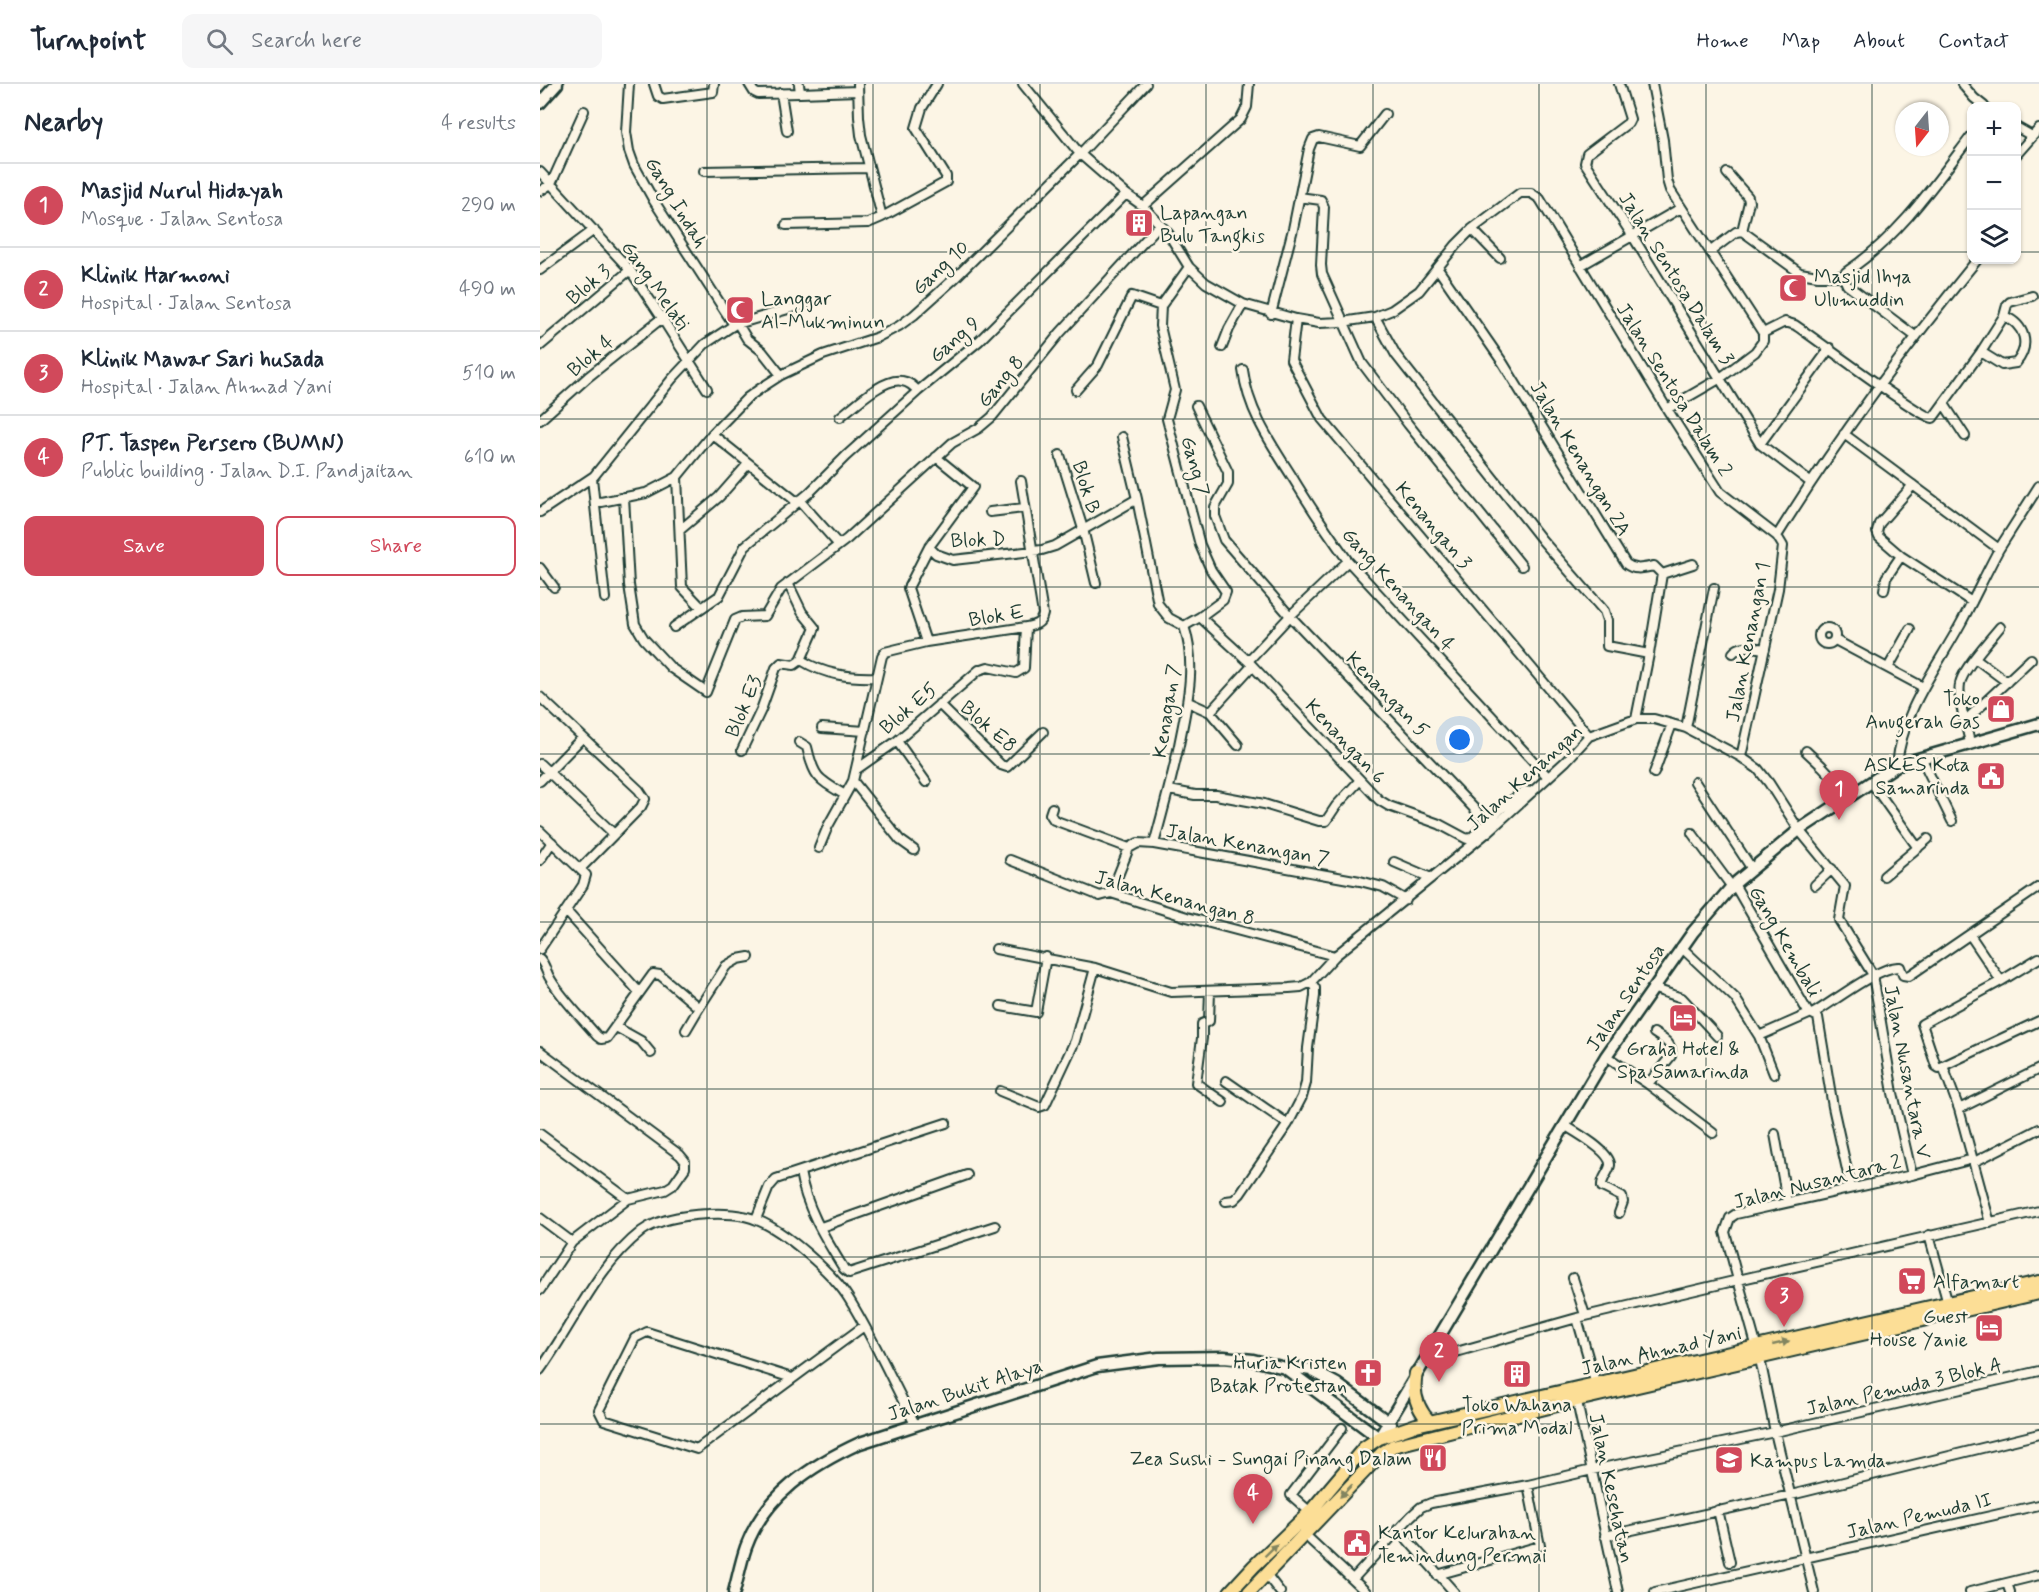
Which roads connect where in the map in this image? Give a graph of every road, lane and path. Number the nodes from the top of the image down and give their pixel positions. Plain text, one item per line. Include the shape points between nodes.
1 (557, 84) edge
2 (629, 84) edge
3 (654, 84) edge
4 (714, 84) edge
5 (749, 84) edge
6 (937, 84) edge
7 (1023, 84) edge
8 (1146, 84) edge
9 (1249, 84) edge
10 (1619, 84) edge
11 (1652, 84) edge
12 (1962, 84) edge
13 (858, 87) edge
14 (800, 88) edge
15 (781, 93) junction
16 (1979, 102) edge
17 (540, 103) edge
18 (584, 111) dead end
19 (1385, 114) dead end
20 (2039, 129) edge
21 (2021, 130) edge
22 (787, 131) dead end
23 (2032, 136) junction
24 (1967, 140) edge
25 (2021, 149) edge
26 (1080, 154) junction
27 (869, 168) junction
28 (705, 171) dead end
29 (540, 172) edge
30 (1727, 173) dead end
31 (551, 184) junction
32 (540, 191) edge
33 (1126, 194) junction
34 (1299, 197) junction
35 (1143, 206) junction
36 (1680, 208) junction
37 (882, 217) junction
38 (1160, 224) junction
39 (786, 225) dead end
40 (1472, 229) junction
41 (594, 230) junction
42 (1742, 231) junction
43 (1632, 235) junction
44 (1711, 251) junction
45 (1500, 258) dead end
46 (1974, 264) edge
47 (1580, 266) junction
48 (1189, 267) junction
49 (1438, 269) junction
50 (540, 270) edge
51 (630, 270) junction
52 (1844, 276) junction
53 (2032, 296) dead end
54 (805, 304) dead end
55 (1243, 304) junction
56 (1161, 306) junction
57 (1271, 314) junction
58 (1375, 316) junction
59 (2004, 316) junction
60 (662, 318) junction
61 (1296, 319) junction
62 (1342, 322) junction
63 (736, 325) junction
64 (1763, 333) junction
65 (1915, 336) junction
66 (540, 346) edge
67 (1222, 347) dead end
68 (1830, 348) junction
69 (1981, 352) junction
70 (688, 361) junction
71 (1243, 370) dead end
72 (781, 375) junction
73 (1719, 379) junction
74 (1880, 384) junction
75 (707, 389) dead end
76 (1076, 390) dead end
77 (918, 392) junction
78 (1944, 404) junction
79 (1196, 406) dead end
80 (1666, 410) junction
81 (840, 417) dead end
82 (540, 420) edge
83 (712, 434) junction
84 (1844, 434) junction
85 (1965, 436) dead end
86 (1122, 437) dead end
87 (1760, 444) junction
88 (1060, 455) dead end
89 (936, 457) junction
90 (748, 464) junction
91 (677, 477) junction
92 (592, 478) junction
93 (1021, 481) dead end
94 (1810, 482) junction
95 (1913, 485) junction
96 (2039, 486) edge
97 (624, 496) junction
98 (1137, 499) junction
99 (596, 501) junction
100 (798, 501) junction
101 (1024, 508) junction
102 (540, 512) edge
103 (990, 512) dead end
104 (1083, 529) junction
105 (680, 530) junction
106 (1777, 536) junction
107 (839, 545) junction
108 (929, 547) junction
109 (1999, 549) junction
110 (1032, 552) junction
111 (1901, 556) junction
112 (1348, 561) junction
113 (1693, 564) dead end
114 (1522, 566) dead end
115 (540, 568) edge
116 (1662, 574) junction
117 (788, 583) junction
118 (1096, 584) dead end
119 (554, 587) dead end
120 (1714, 588) dead end
121 (1884, 590) dead end
122 (605, 598) dead end
123 (1972, 602) junction
124 (701, 607) junction
125 (1290, 615) junction
126 (1200, 617) junction
127 (1184, 626) junction
128 (674, 627) dead end
129 (1026, 627) junction
130 (2000, 627) dead end
131 (1910, 629) dead end
132 (1835, 640) dead end
133 (926, 642) junction
134 (1765, 650) junction
135 (1733, 653) dead end
136 (1649, 654) junction
137 (1975, 658) junction
138 (2031, 659) dead end
139 (801, 660) junction
140 (1250, 663) junction
141 (1888, 668) junction
142 (877, 677) junction
143 (2007, 682) junction
144 (1923, 687) junction
145 (540, 697) edge
146 (1188, 702) junction
147 (939, 704) junction
148 (1210, 712) junction
149 (1635, 719) junction
150 (1966, 720) junction
151 (1672, 724) junction
152 (2039, 724) edge
153 (822, 728) dead end
154 (1686, 728) junction
155 (865, 731) junction
156 (1043, 732) dead end
157 (1589, 736) junction
158 (582, 738) junction
159 (799, 741) dead end
160 (897, 741) junction
161 (1970, 743) junction
162 (1238, 745) dead end
163 (742, 750) dead end
164 (1806, 751) dead end
165 (1741, 757) junction
166 (1921, 757) junction
167 (540, 764) edge
168 (1897, 765) junction
169 (857, 768) junction
170 (548, 772) junction
171 (1654, 773) dead end
172 (1548, 777) junction
173 (853, 780) junction
174 (1360, 780) junction
175 (540, 781) edge
176 (926, 782) dead end
177 (1695, 782) dead end
178 (1871, 782) junction
179 (1169, 790) junction
180 (1532, 792) junction
181 (845, 795) junction
182 (1850, 796) junction
183 (1052, 808) dead end
184 (1487, 822) junction
185 (1952, 822) dead end
186 (1799, 830) junction
187 (540, 831) edge
188 (613, 833) junction
189 (1692, 833) dead end
190 (1928, 839) dead end
191 (552, 842) junction
192 (1154, 844) junction
193 (819, 848) dead end
194 (1129, 848) junction
195 (1918, 848) junction
196 (914, 850) dead end
197 (540, 860) edge
198 (1010, 860) dead end
199 (1394, 861) dead end
200 (581, 868) junction
201 (1752, 869) junction
202 (1832, 869) junction
203 (1884, 876) dead end
204 (1431, 878) junction
205 (1733, 885) junction
206 (1815, 885) dead end
207 (2039, 887) edge
208 (1111, 893) junction
209 (1406, 900) junction
210 (567, 912) junction
211 (1970, 935) junction
212 (1682, 947) junction
213 (540, 949) edge
214 (996, 949) dead end
215 (1335, 956) junction
216 (749, 957) dead end
217 (1046, 957) junction
218 (2039, 958) edge
219 (540, 959) edge
220 (1095, 968) junction
221 (1873, 975) junction
222 (2001, 981) junction
223 (1311, 982) junction
224 (1652, 988) junction
225 (1210, 991) junction
226 (639, 992) junction
227 (1000, 1006) dead end
228 (699, 1008) junction
229 (1812, 1014) junction
230 (2039, 1021) edge
231 (616, 1027) junction
232 (686, 1030) dead end
233 (1654, 1033) dead end
234 (1717, 1036) dead end
235 (1759, 1036) junction
236 (540, 1051) edge
237 (651, 1053) dead end
238 (1606, 1056) junction
239 (1944, 1066) junction
240 (2039, 1069) edge
241 (1774, 1074) dead end
242 (1227, 1081) dead end
243 (1648, 1084) junction
244 (1000, 1091) dead end
245 (1223, 1102) dead end
246 (1959, 1110) junction
247 (946, 1123) dead end
248 (1288, 1124) junction
249 (1564, 1125) junction
250 (2039, 1129) edge
251 (1713, 1133) dead end
252 (540, 1134) edge
253 (1775, 1134) dead end
254 (1973, 1160) junction
255 (800, 1172) junction
256 (967, 1175) dead end
257 (1912, 1175) junction
258 (1851, 1188) junction
259 (628, 1200) junction
260 (1226, 1201) dead end
261 (1787, 1201) junction
262 (2039, 1211) edge
263 (1619, 1213) dead end
264 (540, 1218) edge
265 (756, 1219) junction
266 (1990, 1223) junction
267 (995, 1226) dead end
268 (821, 1227) junction
269 (1929, 1236) junction
270 (572, 1242) junction
271 (1574, 1278) dead end
272 (1738, 1280) junction
273 (2039, 1282) edge
274 (540, 1290) edge
275 (2039, 1293) edge
276 (1948, 1304) junction
277 (1581, 1317) junction
278 (864, 1326) junction
279 (1432, 1346) junction
280 (1758, 1354) junction
281 (541, 1367) edge
282 (1285, 1368) junction
283 (2039, 1371) edge
284 (1416, 1373) junction
285 (792, 1378) junction
286 (1596, 1385) junction
287 (1575, 1395) junction
288 (1388, 1421) junction
289 (1430, 1422) junction
290 (915, 1424) junction
291 (1342, 1428) dead end
292 (1397, 1432) junction
293 (1775, 1432) junction
294 (2039, 1434) edge
295 (1379, 1438) junction
296 (1411, 1440) junction
297 (1592, 1470) junction
298 (1528, 1485) junction
299 (1791, 1494) junction
300 (2039, 1505) edge
301 (1718, 1510) junction
302 (1310, 1512) junction
303 (1398, 1529) junction
304 (1304, 1534) junction
305 (1605, 1536) junction
306 (1806, 1558) junction
307 (1730, 1562) dead end
308 (1266, 1574) junction
309 (1437, 1575) junction
310 (2039, 1575) edge
311 (1353, 1579) junction
312 (2007, 1583) junction
313 (734, 1592) edge
314 (1230, 1592) edge
315 (1249, 1592) edge
316 (1280, 1592) edge
317 (1366, 1592) edge
318 (1454, 1592) edge
319 (1618, 1592) edge
320 (1655, 1592) edge
321 (1814, 1592) edge
322 (1970, 1592) edge
323 (2010, 1592) edge

1 - 17 street
2 - 63 street, Gang Indah via 626,132 634,165
3 - 4 street via 663,99 713,92
5 - 15 street via 754,93
6 - 37 street via 916,126 946,182
7 - 26 street
8 - 26 street, Gang 10
9 - 35 street via 1247,107 1241,118
10 - 43 street, Jalan Sentosa Dalam 3 via 1630,119 1587,154 1585,163
11 - 36 street via 1667,180
12 - 16 street
13 - 14 street
13 - 27 street via 859,117
14 - 15 street
15 - 22 street
18 - 31 street
19 - 34 street via 1360,146 1313,139
20 - 23 street
21 - 23 street
23 - 25 street
24 - 52 street via 1883,244
26 - 33 street
26 - 72 street, Gang 10 via 955,278 899,326
27 - 28 street
27 - 37 street
29 - 31 street, Gang Melati
30 - 42 street via 1748,197
31 - 32 street
31 - 41 street, Gang Melati
33 - 35 street
33 - 77 street, Gang 9 via 979,341
34 - 57 street
34 - 62 street via 1321,200 1324,207 1322,274
35 - 38 street
36 - 43 street
36 - 44 street
37 - 39 street via 868,223
38 - 48 street
38 - 89 street, Gang 8 via 1060,333 1000,410
40 - 45 street
40 - 47 street, Jalan Sentosa Dalam 2 via 1520,193 1531,192 1540,199
40 - 49 street
41 - 50 street
41 - 51 street, Gang Melati
42 - 44 street
42 - 52 street via 1800,273
43 - 47 street
43 - 73 street, Jalan Sentosa Dalam 3
44 - 64 street
46 - 65 street
47 - 80 street, Jalan Sentosa Dalam 2
48 - 55 street via 1206,283
48 - 56 street
49 - 58 street via 1419,291 1392,310
49 - 116 street, Jalan Kenangan 2A via 1503,363 1626,564 1638,569 1654,566
51 - 60 street, Gang Melati
51 - 66 street, Blok 3
52 - 65 street via 1847,285
53 - 59 street via 2007,304
54 - 63 street
55 - 57 street
55 - 67 street
56 - 76 street via 1132,296 1098,365
56 - 126 street, Gang 7 via 1160,326 1175,390 1167,419 1200,545 1226,592
57 - 61 street
58 - 62 street
58 - 136 street via 1396,355 1542,540 1604,611 1607,646
59 - 69 street
59 - 69 street via 2019,326 2024,337 2022,356 2016,363 2002,365
60 - 70 street, Gang Melati
60 - 82 street, Blok 4
61 - 62 street
61 - 157 street, Kenangan 3 via 1292,360 1322,418
62 - 114 street via 1362,363
63 - 70 street via 705,344
63 - 72 street, Gang Indah
64 - 68 street via 1791,322
64 - 73 street via 1760,347
65 - 74 street
68 - 74 street
68 - 87 street
69 - 78 street
70 - 75 street, Gang Melati
70 - 92 street
71 - 112 street, Gang Kenangan 4 via 1260,426
72 - 83 street, Gang 10 via 747,398
73 - 80 street
73 - 87 street, Jalan Sentosa Dalam 3
74 - 78 street via 1928,417 1933,417
74 - 84 street
77 - 81 street via 910,383 890,382
77 - 100 street, Gang 9
78 - 85 street
79 - 125 street, Kenangan 5 via 1228,477 1215,507 1220,533
80 - 106 street, Jalan Sentosa Dalam 2 via 1720,492
83 - 90 street
83 - 91 street, Gang 10
84 - 94 street
84 - 95 street
86 - 98 street
87 - 94 street, Jalan Sentosa Dalam 3
88 - 104 street, Blok B
89 - 107 street, Gang 8
89 - 108 street via 973,487
90 - 100 street
90 - 105 street via 719,497
91 - 97 street, Gang 10 via 646,493
91 - 105 street
92 - 99 street
92 - 102 street
93 - 101 street, Blok E
94 - 106 street
95 - 109 street
95 - 111 street via 1876,532
96 - 109 street
97 - 99 street, Gang 10
97 - 117 street, Gang 8 via 628,585 635,624 671,668 706,692 735,620 765,616
98 - 104 street
98 - 127 street via 1158,604 1168,618
99 - 122 street
100 - 107 street
100 - 124 street, Gang 9 via 746,546 719,596
101 - 103 street, Blok D
101 - 110 street, Blok E
104 - 110 street via 1055,546
104 - 118 street, Blok B
105 - 124 street via 682,587
106 - 134 street, Jalan Kenangan 1 via 1783,546
107 - 117 street, Gang 8
108 - 110 street, Blok D via 953,560
108 - 133 street via 908,588
109 - 123 street
110 - 129 street, Blok E via 1043,614 1038,624
111 - 121 street via 1886,578
111 - 123 street
112 - 125 street
112 - 172 street, Gang Kenangan 4
113 - 116 street
115 - 119 street
116 - 136 street
117 - 139 street via 815,628
120 - 154 street
123 - 144 street
124 - 128 street, Gang 9
125 - 140 street
125 - 184 street, Kenangan 5
126 - 127 street
126 - 140 street, Kenangan 6
127 - 146 street, Kenagan 7 via 1191,654
129 - 133 street, Blok E
129 - 147 street, Blok E5 via 1024,668 1016,673 988,667 979,670
130 - 137 street
131 - 141 street
132 - 141 street
133 - 142 street, Blok E via 885,652
134 - 135 street via 1745,646
134 - 165 street, Jalan Kenangan 1
136 - 149 street
137 - 143 street
137 - 150 street via 1960,681
138 - 143 street
139 - 142 street via 844,677
139 - 163 street, Blok E3 via 798,664 778,664
140 - 148 street
140 - 174 street, Kenangan 6
141 - 144 street
142 - 155 street
143 - 150 street
144 - 168 street via 1898,748
145 - 158 street
146 - 148 street
146 - 179 street, Kenagan 7
147 - 156 street, Blok E8 via 1007,767
147 - 160 street, Blok E5
148 - 162 street
149 - 151 street, Jalan Kenangan
149 - 157 street, Jalan Kenangan
150 - 161 street
151 - 154 street, Jalan Kenangan
151 - 171 street
152 - 161 street, Jalan Sentosa
153 - 155 street
154 - 165 street, Jalan Kenangan
155 - 169 street
157 - 172 street, Jalan Kenangan
158 - 170 street
158 - 188 street via 645,799
159 - 181 street via 807,747 816,776
160 - 169 street, Blok E5
160 - 176 street
161 - 166 street, Jalan Sentosa
164 - 182 street
165 - 186 street, Jalan Kenangan via 1770,783
166 - 168 street, Jalan Sentosa
166 - 185 street
167 - 170 street
168 - 178 street, Jalan Sentosa
169 - 173 street
170 - 175 street
170 - 188 street
172 - 180 street, Jalan Kenangan
173 - 181 street
173 - 196 street via 900,840
174 - 179 street via 1326,821 1235,798
174 - 184 street, Kenangan 6 via 1383,803 1464,838 1471,838
177 - 201 street
178 - 182 street, Jalan Sentosa
178 - 195 street
179 - 192 street, Kenagan 7
180 - 184 street, Kenangan 6 via 1524,791
180 - 204 street, Jalan Kenangan
181 - 193 street
182 - 186 street, Jalan Sentosa
183 - 194 street via 1054,820
186 - 201 street, Jalan Sentosa
186 - 202 street, Jalan Kenangan
187 - 191 street
188 - 200 street
189 - 205 street, Gang Kembali
190 - 195 street
191 - 197 street
191 - 200 street
192 - 194 street, Jalan Kenangan 7 via 1138,843
192 - 209 street, Jalan Kenangan 7 via 1360,881 1383,887
194 - 208 street
195 - 203 street
198 - 208 street, Jalan Kenangan 8 via 1100,896
199 - 204 street
200 - 210 street via 585,879
201 - 205 street, Jalan Sentosa
202 - 206 street
202 - 221 street, Jalan Kenangan via 1845,886 1839,920
204 - 209 street, Jalan Kenangan
205 - 212 street, Jalan Sentosa
205 - 229 street, Gang Kembali
207 - 211 street
208 - 215 street, Jalan Kenangan 8
209 - 215 street, Jalan Kenangan
210 - 213 street
210 - 226 street
211 - 221 street via 1909,976 1903,975 1898,966
211 - 222 street
212 - 224 street, Jalan Sentosa
212 - 235 street via 1735,998
214 - 217 street
215 - 223 street, Jalan Kenangan
216 - 228 street via 726,966
217 - 220 street
217 - 227 street via 1036,1012
218 - 222 street
219 - 231 street via 550,980 597,1036 607,1038
220 - 225 street via 1159,990
220 - 244 street via 1075,1041 1045,1105 1039,1107
221 - 229 street
221 - 257 street, Jalan Nusantara V
222 - 239 street via 1922,1024 1936,1066
223 - 225 street via 1300,987
223 - 248 street via 1315,996 1306,1083
224 - 234 street via 1682,998
224 - 238 street, Jalan Sentosa
225 - 245 street via 1209,1022 1202,1024 1196,1083
226 - 228 street via 657,974
226 - 231 street
228 - 232 street
229 - 235 street
229 - 258 street, Gang Kembali via 1818,1017
230 - 239 street
231 - 237 street via 641,1041
233 - 243 street via 1672,1051
235 - 241 street
236 - 259 street via 685,1161 685,1168 673,1185
238 - 243 street
238 - 249 street, Jalan Sentosa
239 - 246 street
240 - 246 street
242 - 248 street
243 - 251 street
246 - 254 street
247 - 255 street
248 - 260 street via 1240,1194
249 - 263 street via 1608,1157 1610,1165 1601,1183 1622,1197
249 - 279 street, Jalan Sentosa
250 - 254 street, Jalan Nusantara 2
252 - 259 street
253 - 261 street
254 - 257 street, Jalan Nusantara 2
254 - 266 street
255 - 265 street via 776,1179
255 - 268 street via 808,1203
256 - 268 street
257 - 258 street, Jalan Nusantara 2
258 - 261 street, Jalan Nusantara 2
259 - 270 street
261 - 272 street, Jalan Nusantara 2 via 1730,1218 1725,1232
262 - 266 street
264 - 270 street
265 - 278 street via 821,1266 848,1297
265 - 281 street via 687,1215 644,1230 604,1270
266 - 269 street
267 - 268 street via 849,1273
269 - 272 street
269 - 276 street
270 - 274 street
271 - 277 street
272 - 277 street
272 - 280 street
273 - 276 main road, Jalan Ahmad Yani
275 - 280 main road, Jalan Ahmad Yani
280 -> 276 main road, Jalan Ahmad Yani
277 - 279 street via 1456,1352
277 - 286 street
278 - 285 street
278 - 290 street
279 - 284 street, Jalan Sentosa
280 - 286 main road, Jalan Ahmad Yani
280 - 287 main road, Jalan Ahmad Yani
280 - 293 street
282 - 288 street, Jalan Bukit Alaya via 1311,1370
282 - 290 street, Jalan Bukit Alaya via 1224,1357 1159,1358 1097,1366
282 - 295 street, Jalan Bukit Alaya
283 - 293 street, Jalan Pemuda 3 Blok A
284 - 288 street, Jalan Sentosa
284 - 289 main road via 1417,1404
285 - 285 street via 647,1332 636,1338 599,1410 604,1420 697,1449
286 - 287 main road, Jalan Ahmad Yani
287 - 289 main road, Jalan Ahmad Yani
287 - 296 main road, Jalan Ahmad Yani
287 - 297 street, Jalan Kesehatan
288 - 292 street, Jalan Bukit Alaya
288 - 295 street, Jalan Sentosa
289 - 292 main road, Jalan Ahmad Yani
290 - 313 street, Jalan Bukit Alaya via 860,1443 796,1479 767,1508 746,1546
291 - 302 street via 1291,1495
292 - 295 main road, Jalan Ahmad Yani
292 - 296 street, Jalan Bukit Alaya
293 - 297 street, Jalan Pemuda 3 Blok A
293 - 299 street
294 - 299 street
295 - 296 street
295 - 302 main road via 1364,1448
296 -> 304 main road, Jalan Ahmad Yani via 1382,1453
297 - 298 street, Jalan Pemuda 3 Blok A
297 - 305 street, Jalan Kesehatan
298 - 303 street, Jalan Pemuda 3 Blok A via 1431,1503 1421,1507
298 - 309 street via 1540,1546
299 - 301 street
299 - 306 street
300 - 306 street, Jalan Pemuda II
301 - 305 street
301 - 307 street
314 -> 302 main road
303 - 309 street
303 - 311 street, Jalan Pemuda 3 Blok A
304 - 308 main road, Jalan Ahmad Yani
304 - 311 street
305 - 319 street, Jalan Kesehatan
306 - 320 street, Jalan Pemuda II
306 - 321 street
308 - 315 main road, Jalan Ahmad Yani
308 - 316 street
309 - 318 street
310 - 312 street
311 - 317 street
312 - 322 street
312 - 323 street

